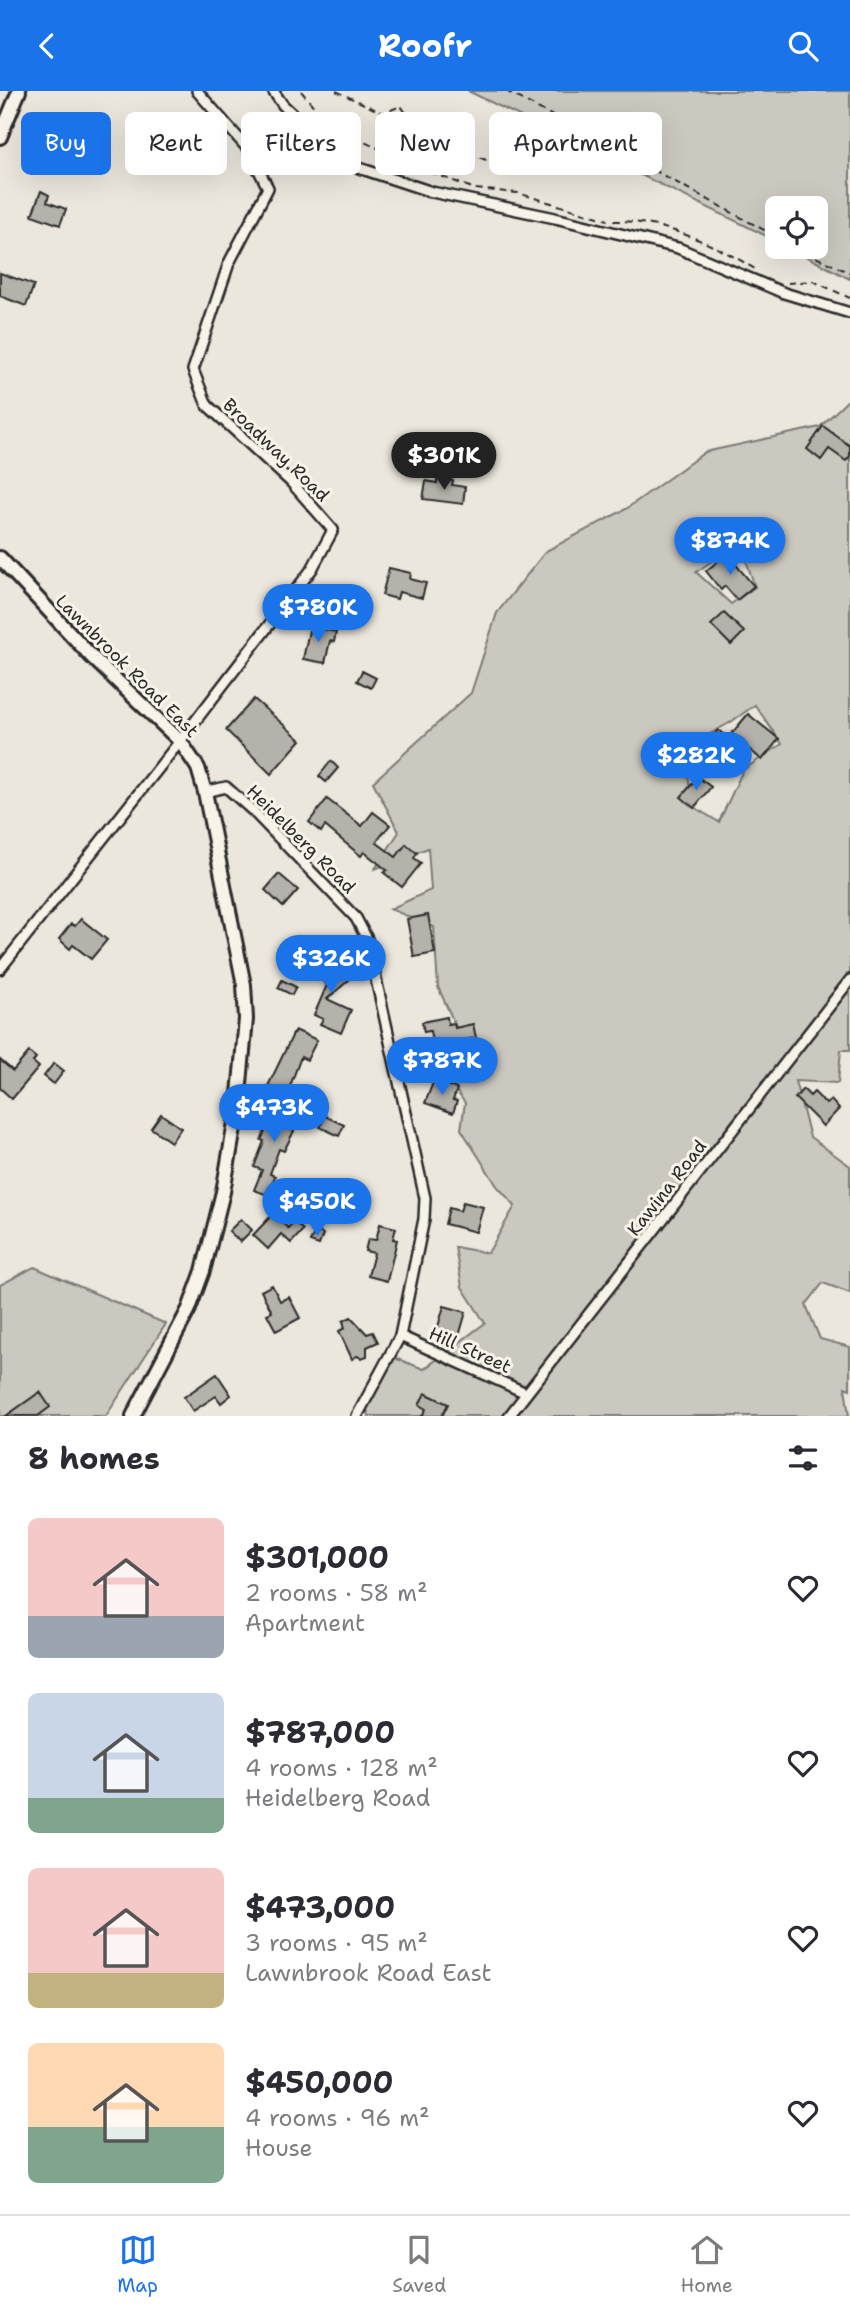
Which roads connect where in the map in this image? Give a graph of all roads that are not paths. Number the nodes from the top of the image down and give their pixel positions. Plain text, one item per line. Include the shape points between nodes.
1 (19, 91) edge
2 (197, 91) edge
3 (273, 91) edge
4 (0, 137) edge
5 (850, 313) edge
6 (0, 558) edge
7 (180, 741) junction
8 (205, 792) junction
9 (0, 969) edge
10 (850, 980) edge
11 (400, 1336) junction
12 (526, 1393) junction
13 (133, 1416) edge
14 (357, 1416) edge
15 (509, 1416) edge

1 - 4 street
2 - 7 street, Broadway Road via 248,149 268,188 229,263 192,370 207,405 291,482 333,530 312,569
3 - 5 street via 344,163 432,192 678,248 784,293
6 - 7 street, Lawnbrook Road East via 92,657
7 - 8 street, Lawnbrook Road East via 198,768
7 - 9 street, Broadway Road
8 - 11 street, Heidelberg Road via 226,787 253,811 356,918 367,939 425,1198
8 - 13 street, Lawnbrook Road East via 244,985 246,1019 238,1105 223,1192 202,1271 189,1309
10 - 12 street, Kawina Road
11 - 12 street, Hill Street
11 - 14 street, Heidelberg Road
12 - 15 street, Kawina Road

